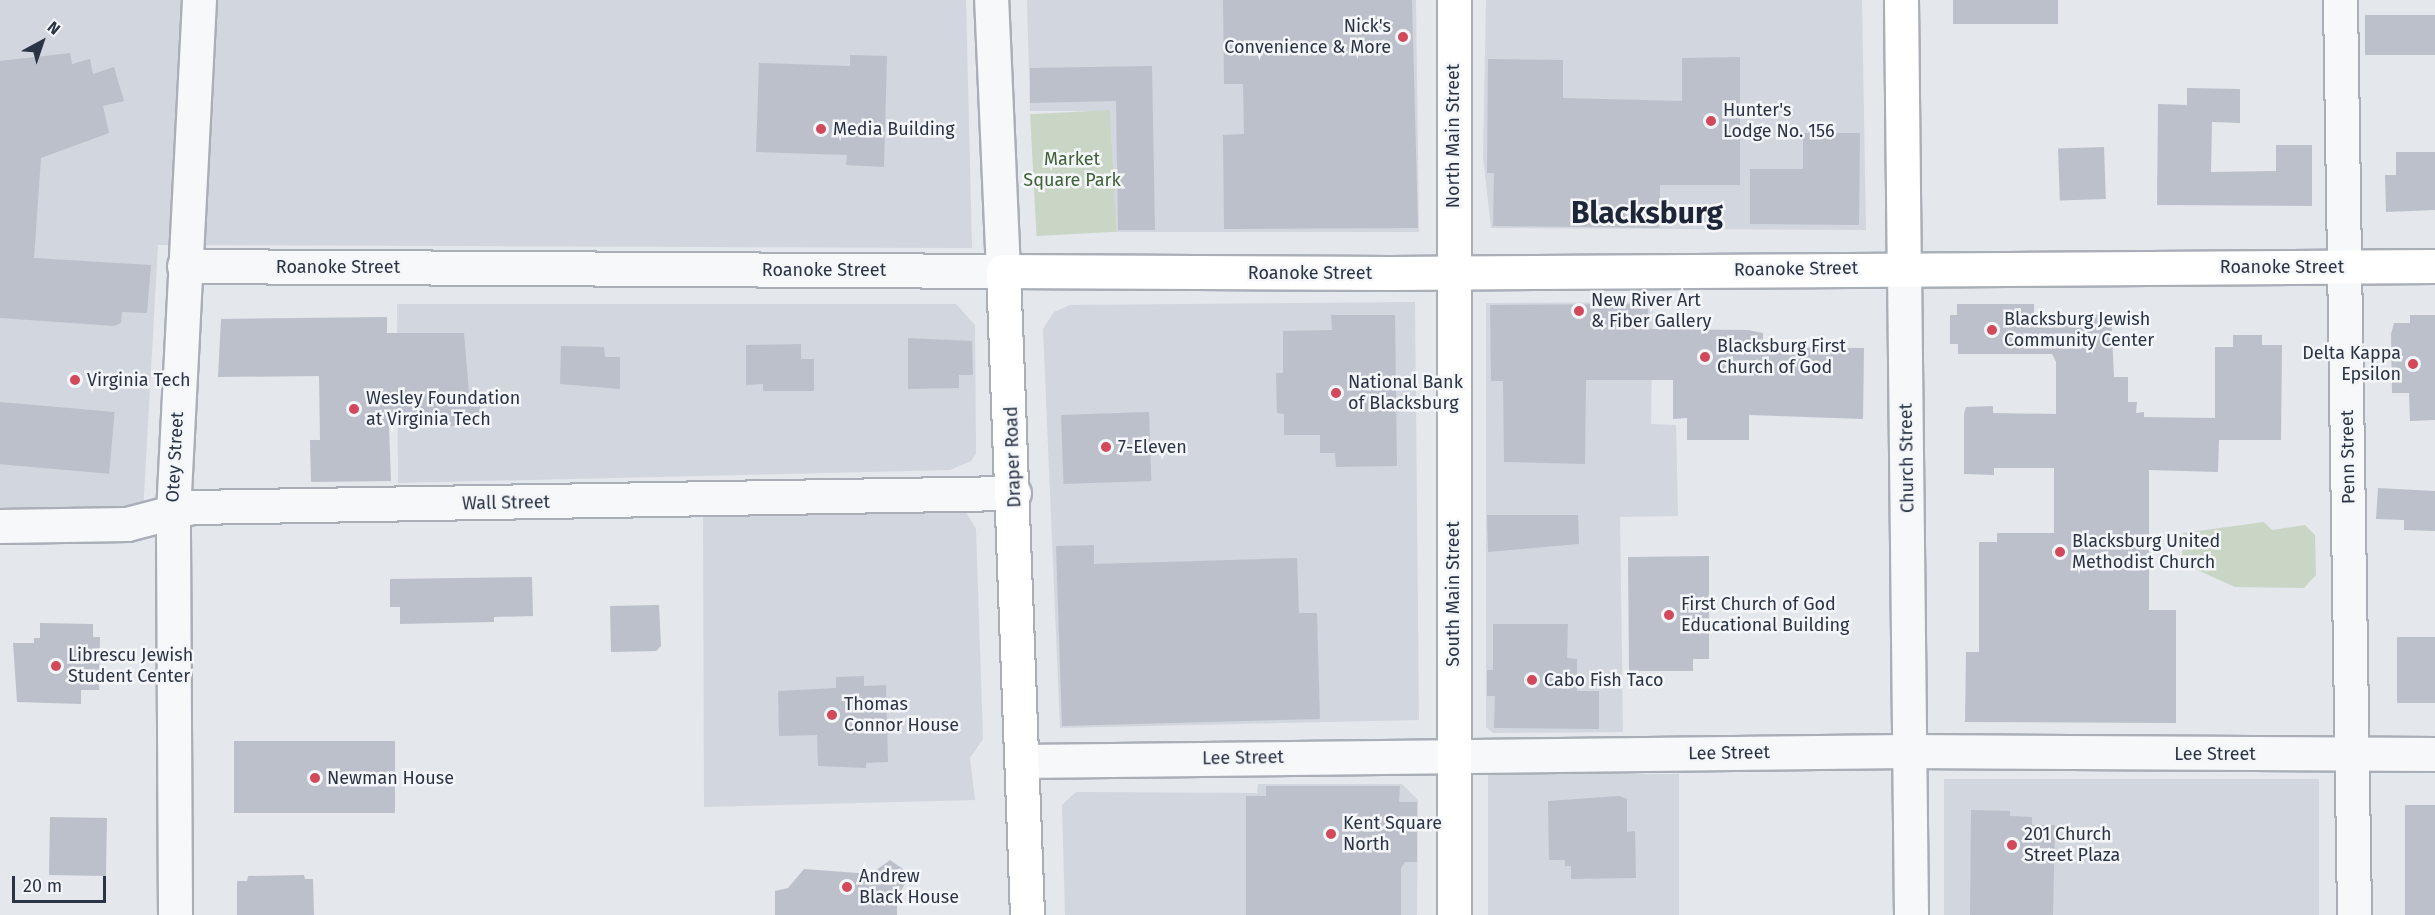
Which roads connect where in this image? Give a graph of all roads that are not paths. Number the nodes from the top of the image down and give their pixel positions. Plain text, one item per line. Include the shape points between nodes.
1 (199, 0) edge
2 (991, 0) edge
3 (1454, 0) edge
4 (1901, 0) edge
5 (2340, 0) edge
6 (184, 266) junction
7 (2345, 266) junction
8 (2435, 266) edge
9 (1904, 267) junction
10 (1003, 271) junction
11 (1453, 272) junction
12 (1014, 493) junction
13 (173, 513) junction
14 (0, 526) edge
15 (1907, 751) junction
16 (2435, 754) edge
17 (2354, 755) junction
18 (1453, 756) junction
19 (1022, 761) junction
20 (175, 915) edge
21 (1028, 915) edge
22 (1454, 915) edge
23 (1911, 915) edge
24 (2354, 915) edge

1 - 6 street, Otey Street
2 - 10 street, Draper Road
3 - 11 main road, North Main Street
4 - 9 main road, Church Street
5 - 7 street, Penn Street
6 - 10 street, Roanoke Street
6 - 13 street, Otey Street
7 - 8 main road, Roanoke Street
7 - 9 main road, Roanoke Street
7 - 17 street, Penn Street
9 - 11 main road, Roanoke Street
9 - 15 street, Church Street
10 - 11 main road, Roanoke Street
10 - 12 main road, Draper Road
11 - 18 main road, South Main Street
12 - 13 street, Wall Street via 192,507
12 - 19 main road, Draper Road
13 - 14 street, Wall Street via 127,524
13 - 20 street, Otey Street
15 - 17 street, Lee Street
15 - 18 street, Lee Street
15 - 23 street, Church Street
16 - 17 street, Lee Street
17 - 24 street, Penn Street
18 - 19 street, Lee Street
18 - 22 main road, South Main Street
19 - 21 main road, Draper Road

